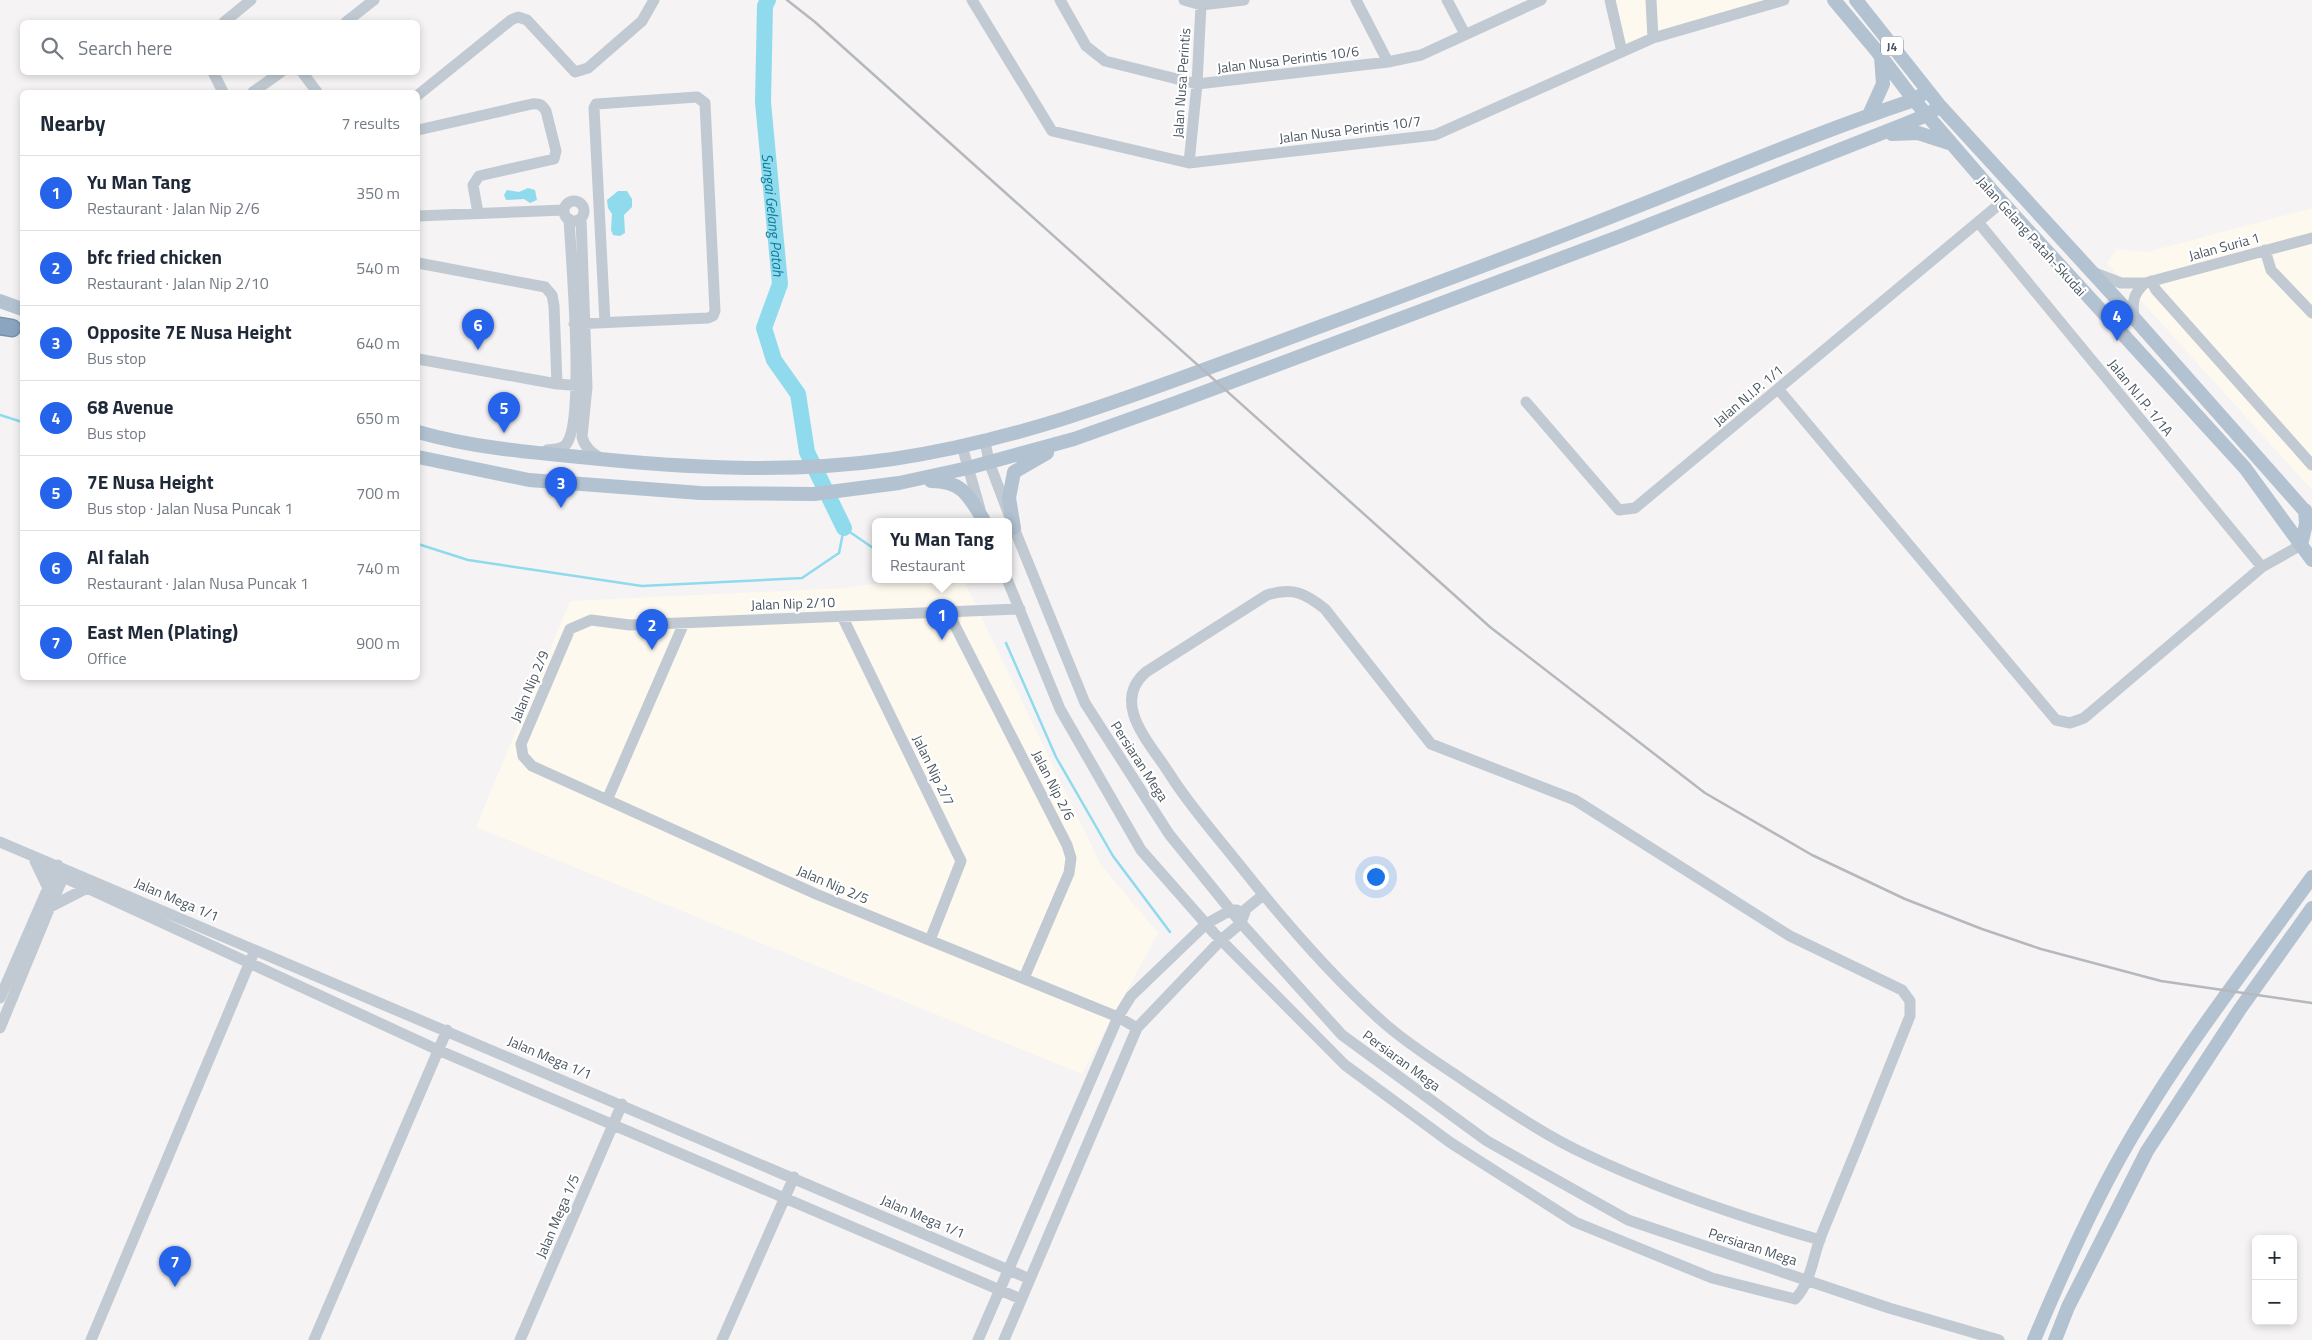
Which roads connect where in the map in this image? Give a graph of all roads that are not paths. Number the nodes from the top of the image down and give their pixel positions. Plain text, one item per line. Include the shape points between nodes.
1 (251, 0) edge
2 (374, 0) edge
3 (654, 0) edge
4 (972, 0) edge
5 (1060, 0) edge
6 (1184, 0) edge
7 (1244, 0) edge
8 (1356, 0) edge
9 (1447, 0) edge
10 (1610, 0) edge
11 (1651, 0) edge
12 (1784, 0) edge
13 (1834, 0) edge
14 (1856, 0) edge
15 (1535, 1) edge
16 (1201, 5) junction
17 (1749, 5) edge
18 (226, 20) edge
19 (349, 20) edge
20 (1465, 34) junction
21 (1653, 38) junction
22 (1622, 52) junction
23 (1881, 56) junction
24 (1388, 62) junction
25 (215, 75) edge
26 (277, 75) edge
27 (304, 75) edge
28 (1197, 84) junction
29 (222, 90) edge
30 (256, 90) edge
31 (316, 90) edge
32 (1927, 91) junction
33 (420, 93) edge
34 (1914, 100) junction
35 (1940, 106) junction
36 (1869, 115) junction
37 (1927, 115) junction
38 (420, 130) edge
39 (1877, 135) junction
40 (1951, 144) junction
41 (1189, 163) junction
42 (2002, 202) junction
43 (478, 213) junction
44 (420, 216) edge
45 (1978, 222) junction
46 (2312, 238) edge
47 (2265, 250) junction
48 (420, 263) edge
49 (2091, 272) junction
50 (2148, 282) junction
51 (0, 301) edge
52 (20, 308) edge
53 (2312, 313) edge
54 (2134, 318) junction
55 (579, 323) junction
56 (605, 323) junction
57 (420, 359) edge
58 (557, 384) junction
59 (582, 386) junction
60 (1779, 390) junction
61 (1526, 402) dead end
62 (420, 432) edge
63 (1074, 440) junction
64 (985, 441) junction
65 (962, 446) junction
66 (530, 452) junction
67 (420, 457) edge
68 (604, 460) junction
69 (989, 462) junction
70 (2312, 465) edge
71 (968, 468) junction
72 (899, 483) junction
73 (2308, 515) edge
74 (982, 518) edge
75 (982, 518) edge
76 (1010, 518) edge
77 (1012, 523) edge
78 (1014, 528) junction
79 (2301, 545) junction
80 (2312, 560) edge
81 (2262, 567) junction
82 (1009, 583) edge
83 (1020, 609) junction
84 (948, 612) junction
85 (842, 616) junction
86 (684, 622) junction
87 (570, 629) joint
88 (523, 756) joint
89 (607, 800) junction
90 (0, 842) edge
91 (25, 852) junction
92 (35, 861) junction
93 (61, 871) junction
94 (2312, 877) edge
95 (48, 888) junction
96 (86, 888) junction
97 (1263, 895) junction
98 (50, 907) junction
99 (2312, 908) edge
100 (1246, 909) junction
101 (1231, 910) junction
102 (1241, 923) junction
103 (1206, 924) junction
104 (930, 940) junction
105 (1221, 940) junction
106 (255, 948) junction
107 (250, 963) junction
108 (1024, 978) junction
109 (0, 998) edge
110 (1118, 1016) junction
111 (0, 1028) edge
112 (1137, 1028) junction
113 (446, 1030) junction
114 (438, 1050) junction
115 (622, 1104) junction
116 (613, 1124) junction
117 (794, 1177) junction
118 (785, 1198) junction
119 (1820, 1240) junction
120 (1009, 1269) junction
121 (1030, 1279) junction
122 (1807, 1280) junction
123 (1000, 1290) junction
124 (1022, 1299) junction
125 (91, 1340) edge
126 (314, 1340) edge
127 (520, 1340) edge
128 (722, 1340) edge
129 (978, 1340) edge
130 (1004, 1340) edge
131 (2000, 1340) edge
132 (2034, 1340) edge
133 (2055, 1340) edge

1 - 18 street
2 - 19 street
3 - 33 street via 642,20 588,68 575,72 527,20 518,17
4 - 41 street, Jalan Nusa Perintis 10/7 via 1052,131
5 - 28 street, Jalan Nusa Perintis 10/6 via 1086,46 1105,60
6 - 16 street
7 - 16 street
8 - 24 street
9 - 20 street
10 - 22 street
11 - 21 street
12 - 17 street, Jalan Nusa Perintis 10/7
13 - 23 main road, Jalan Gelang Patah-Skudai / J4
14 - 32 main road, Jalan Gelang Patah-Skudai / J4
15 - 20 street, Jalan Nusa Perintis 10/6
16 - 28 street, Jalan Nusa Perintis
17 - 21 street, Jalan Nusa Perintis 10/7
20 - 24 street, Jalan Nusa Perintis 10/6 via 1421,55
21 - 22 street, Jalan Nusa Perintis 10/7
22 - 41 street, Jalan Nusa Perintis 10/7 via 1435,135
23 - 34 main road, Jalan Gelang Patah-Skudai / J4
23 - 36 main road via 1883,84
24 - 28 street, Jalan Nusa Perintis 10/6
25 - 29 street
26 - 30 street
27 - 31 street
28 - 41 street, Jalan Nusa Perintis
32 - 34 main road
32 - 35 main road, Jalan Gelang Patah-Skudai / J4
34 - 36 main road
34 - 37 main road, Jalan Gelang Patah-Skudai / J4
35 - 37 main road
35 - 49 main road, Jalan Gelang Patah-Skudai / J4
36 - 64 main road via 1610,217 1167,383 1068,419
37 - 39 main road
37 - 40 main road, Jalan Gelang Patah-Skudai / J4
38 - 43 street via 532,104 543,106 556,151 554,159 479,176 473,185
39 - 40 main road via 1918,133
39 - 63 main road via 1448,302
40 - 42 main road, Jalan Gelang Patah-Skudai / J4
42 - 45 street, Jalan N.I.P. 1/1
42 - 79 main road, Jalan Gelang Patah-Skudai / J4 via 2245,468
43 - 44 street
43 - 55 street via 572,216
45 - 60 street, Jalan N.I.P. 1/1
45 - 81 street, Jalan N.I.P. 1/1A
46 - 47 street, Jalan Suria 1
47 - 50 street, Jalan Suria 1
47 - 53 street via 2271,270
48 - 58 street via 545,288 552,296 554,306
49 - 50 street, Jalan Suria 1 via 2121,283
49 - 54 main road, Jalan Gelang Patah-Skudai / J4
50 - 54 street via 2137,290 2132,301
50 - 70 street
51 - 52 main road
54 - 73 main road, Jalan Gelang Patah-Skudai / J4
55 - 56 street
55 - 59 street
56 - 56 street via 713,316 705,103 697,97 596,104 594,108
57 - 58 street
58 - 59 street
59 - 66 street via 567,443 562,448
59 - 68 street via 584,444
60 - 61 street, Jalan N.I.P. 1/1 via 1635,508 1627,510 1619,510
60 - 81 street via 2056,720 2070,723 2084,718
62 - 66 main road
63 - 69 main road
63 - 78 main road via 1014,472 1009,498
64 - 65 main road
64 - 69 street, Persiaran Mega
65 - 68 main road via 894,459 804,468 717,468
65 - 71 street
66 - 68 main road
67 - 72 main road via 529,480 700,493 814,494
69 - 71 main road
69 - 76 street, Persiaran Mega
71 - 72 main road
71 - 74 street
72 - 75 main road via 950,482 968,495
73 - 79 main road
77 - 78 street, Persiaran Mega
78 - 101 street, Persiaran Mega via 1085,703 1170,834
79 - 80 main road, Jalan Gelang Patah-Skudai / J4
79 - 81 street
82 - 83 street, Persiaran Mega
83 - 84 street, Jalan Nip 2/10
83 - 103 street, Persiaran Mega via 1060,709 1141,850
84 - 85 street, Jalan Nip 2/10
84 - 108 street, Jalan Nip 2/6 via 1071,858 1069,873
85 - 86 street, Jalan Nip 2/10
85 - 104 street, Jalan Nip 2/7 via 961,861
86 - 87 street, Jalan Nip 2/10 via 630,625 591,620
86 - 89 street
87 - 88 street, Jalan Nip 2/9 via 521,744
88 - 89 street, Jalan Nip 2/5 via 532,766
89 - 104 street, Jalan Nip 2/5 via 816,894
90 - 91 street
91 - 92 street
91 - 93 street
92 - 93 street
92 - 95 street
93 - 95 street
93 - 96 street
93 - 98 street
93 - 106 street, Jalan Mega 1/1
94 - 132 main road via 2164,1084 2117,1163 2073,1248
95 - 109 street
96 - 98 street
96 - 107 street
97 - 100 street
97 - 119 street via 1327,968 1384,1023 1413,1047 1533,1126 1615,1168 1753,1220
97 - 119 street via 1176,784 1138,724 1130,698 1132,688 1146,672 1267,595 1279,591 1296,592 1309,596 1325,609 1431,744 1575,800 1790,936 1874,975 1908,995 1910,1016
98 - 111 street
99 - 133 main road via 2240,1009 2147,1151 2068,1307
100 - 101 street
100 - 102 street
101 - 102 street, Persiaran Mega
101 - 103 street
102 - 105 street
102 - 122 street, Persiaran Mega via 1342,1035 1487,1141 1628,1220
103 - 105 street, Persiaran Mega
103 - 110 street via 1131,996
104 - 108 street, Jalan Nip 2/5
105 - 112 street
105 - 122 street, Persiaran Mega via 1345,1065 1451,1143 1574,1222 1712,1278 1786,1298 1795,1299
106 - 107 street
106 - 113 street, Jalan Mega 1/1
107 - 114 street
107 - 125 street
108 - 110 street, Jalan Nip 2/5
110 - 112 street, Jalan Nip 2/5
110 - 120 street
112 - 121 street
113 - 114 street
113 - 115 street, Jalan Mega 1/1
114 - 116 street
114 - 126 street
115 - 116 street, Jalan Mega 1/5
115 - 117 street, Jalan Mega 1/1
116 - 118 street
116 - 127 street, Jalan Mega 1/5
117 - 118 street
117 - 120 street, Jalan Mega 1/1
118 - 123 street
118 - 128 street
119 - 122 street
120 - 121 street, Jalan Mega 1/1
120 - 123 street
121 - 124 street
122 - 131 street
123 - 124 street
123 - 129 street
124 - 130 street

